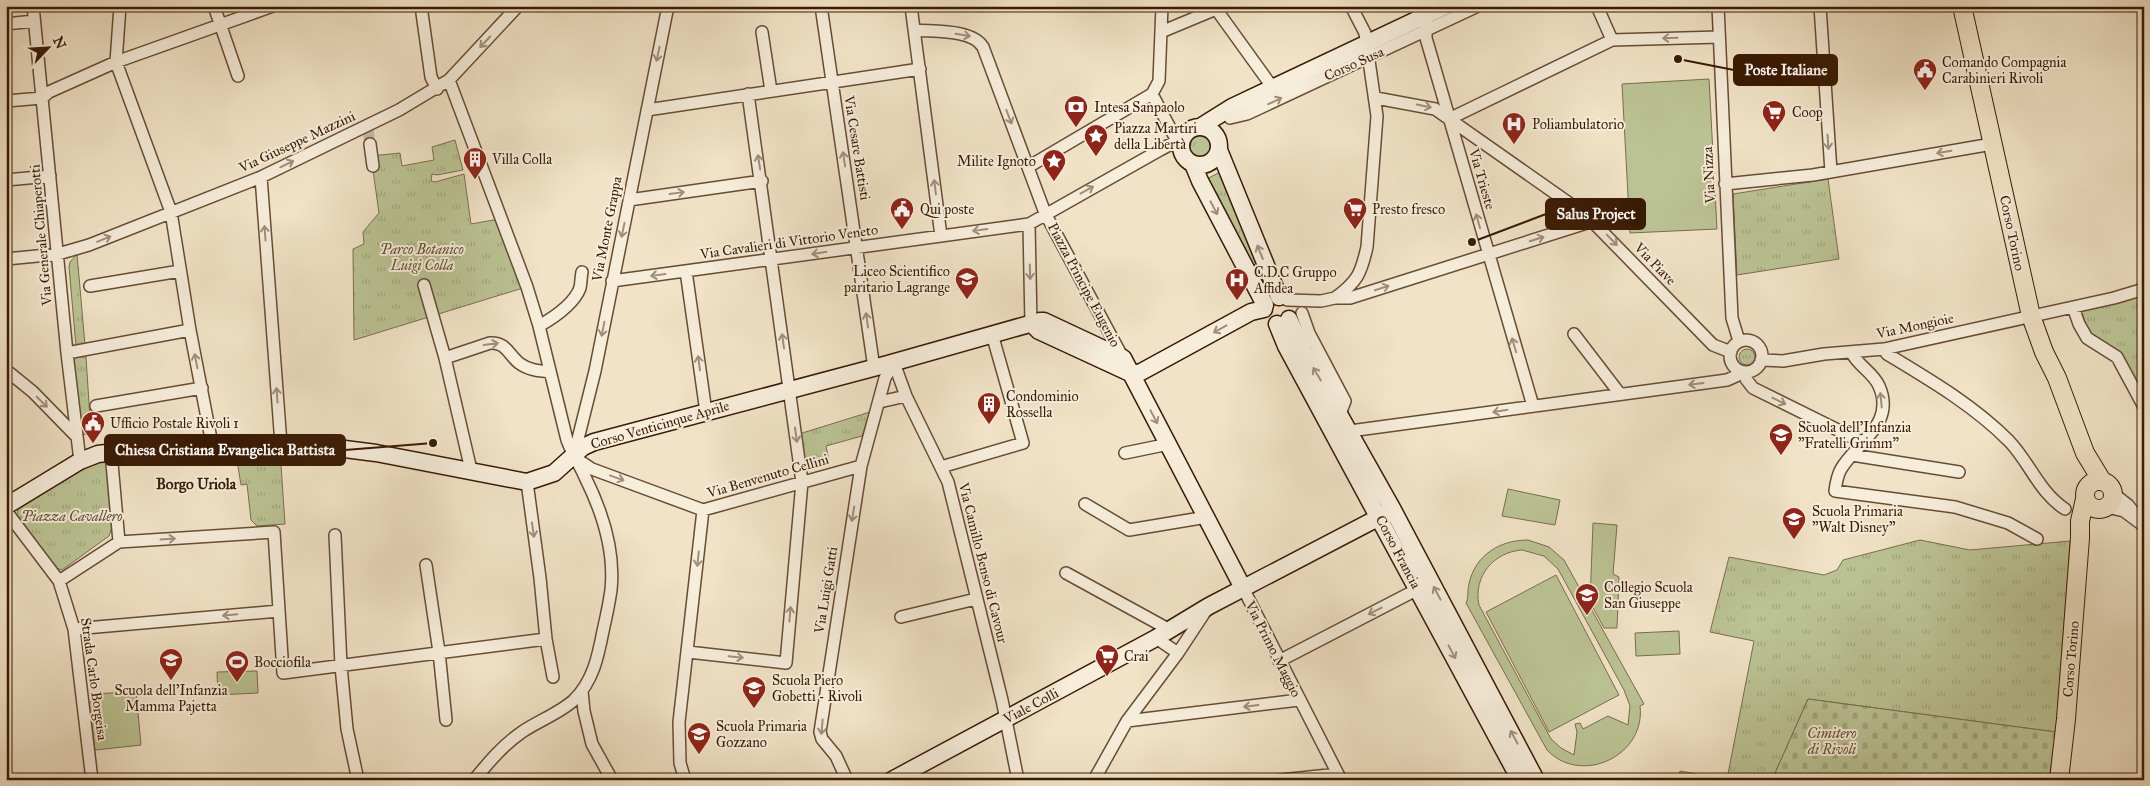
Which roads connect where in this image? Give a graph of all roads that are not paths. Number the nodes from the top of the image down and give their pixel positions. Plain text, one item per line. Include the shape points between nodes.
1 (33, 6) edge
2 (120, 6) edge
3 (214, 6) edge
4 (273, 6) edge
5 (422, 6) edge
6 (668, 6) edge
7 (821, 6) edge
8 (911, 6) edge
9 (1162, 6) edge
10 (1351, 6) edge
11 (1446, 6) edge
12 (1478, 6) edge
13 (1596, 6) edge
14 (1718, 6) edge
15 (1820, 6) edge
16 (1962, 6) edge
17 (516, 7) edge
18 (1219, 8) edge
19 (1425, 18) edge
20 (34, 21) junction
21 (6, 24) edge
22 (221, 25) junction
23 (915, 30) junction
24 (762, 32) dead end
25 (1161, 32) junction
26 (1719, 37) junction
27 (1612, 40) junction
28 (1366, 51) junction
29 (116, 62) junction
30 (920, 69) junction
31 (238, 76) dead end
32 (450, 80) junction
33 (832, 82) junction
34 (1273, 88) junction
35 (437, 89) junction
36 (771, 90) junction
37 (748, 94) junction
38 (1152, 94) junction
39 (42, 98) junction
40 (1376, 98) junction
41 (6, 101) edge
42 (1246, 101) junction
43 (647, 110) junction
44 (1230, 118) junction
45 (1449, 119) junction
46 (1200, 127) junction
47 (1179, 141) junction
48 (370, 144) tunnel mouth
49 (1218, 144) junction
50 (1992, 144) junction
51 (1193, 164) junction
52 (372, 166) dead end
53 (1028, 167) junction
54 (1831, 172) junction
55 (50, 176) junction
56 (261, 177) junction
57 (6, 180) edge
58 (762, 181) junction
59 (1724, 184) junction
60 (629, 200) junction
61 (171, 212) junction
62 (1045, 213) junction
63 (1593, 221) junction
64 (1029, 224) junction
65 (941, 236) junction
66 (857, 247) junction
67 (58, 254) junction
68 (1488, 254) junction
69 (6, 259) edge
70 (772, 260) junction
71 (180, 271) junction
72 (582, 272) dead end
73 (686, 272) junction
74 (612, 281) junction
75 (424, 285) dead end
76 (90, 286) dead end
77 (2144, 290) edge
78 (1335, 298) junction
79 (1321, 301) junction
80 (2073, 307) junction
81 (1282, 310) junction
82 (2031, 316) junction
83 (1031, 324) junction
84 (539, 326) junction
85 (190, 330) junction
86 (992, 334) junction
87 (1574, 334) dead end
88 (1739, 342) junction
89 (1884, 349) junction
90 (67, 352) junction
91 (1731, 352) junction
92 (1852, 353) junction
93 (445, 358) junction
94 (1123, 358) junction
95 (1761, 360) junction
96 (894, 362) junction
97 (874, 368) junction
98 (6, 370) edge
99 (1743, 371) junction
100 (550, 372) junction
101 (1132, 374) junction
102 (202, 388) junction
103 (790, 389) junction
104 (1620, 394) junction
105 (906, 396) junction
106 (878, 402) junction
107 (96, 406) dead end
108 (1533, 406) junction
109 (2144, 407) edge
110 (706, 412) junction
111 (1350, 431) junction
112 (76, 436) junction
113 (1864, 443) junction
114 (212, 444) junction
115 (281, 444) junction
116 (1169, 444) junction
117 (111, 452) junction
118 (1126, 453) dead end
119 (1852, 455) junction
120 (573, 457) junction
121 (80, 461) junction
122 (861, 466) junction
123 (941, 467) junction
124 (472, 470) junction
125 (1959, 472) dead end
126 (527, 482) junction
127 (802, 482) junction
128 (2099, 496) junction
129 (1084, 504) dead end
130 (6, 506) edge
131 (2065, 508) dead end
132 (703, 510) junction
133 (6, 511) edge
134 (1386, 513) junction
135 (1207, 517) junction
136 (2141, 523) edge
137 (335, 535) dead end
138 (2037, 539) dead end
139 (119, 542) junction
140 (426, 565) dead end
141 (1066, 573) dead end
142 (59, 582) junction
143 (1243, 588) junction
144 (1418, 589) junction
145 (976, 599) junction
146 (1209, 606) junction
147 (278, 611) junction
148 (901, 618) dead end
149 (74, 629) junction
150 (1163, 634) junction
151 (546, 639) junction
152 (439, 652) junction
153 (688, 652) junction
154 (1178, 653) junction
155 (1279, 661) junction
156 (341, 666) junction
157 (554, 677) dead end
158 (582, 691) junction
159 (1299, 700) junction
160 (446, 720) dead end
161 (1004, 720) junction
162 (1127, 721) junction
163 (1339, 777) edge
164 (92, 780) edge
165 (358, 780) edge
166 (474, 780) edge
167 (612, 780) edge
168 (685, 780) edge
169 (847, 780) edge
170 (892, 780) edge
171 (1018, 780) edge
172 (1094, 780) edge
173 (1281, 780) edge
174 (1520, 780) edge
175 (1536, 780) edge
176 (2059, 780) edge

1 - 20 street, Via Generale Chiaperotti
2 - 29 street
3 - 22 street
4 - 22 street
5 - 35 street via 431,78
6 -> 43 street, Via Monte Grappa
7 - 33 street, Via Cesare Battisti
8 - 23 street
9 - 25 street
10 - 28 street via 1364,33
11 - 19 street, Corso Susa
12 - 19 street, Corso Susa
13 - 27 street
14 - 26 street, Via Nizza
15 -> 54 street
16 - 50 main road, Corso Torino
17 -> 32 street, Via Giuseppe Mazzini
18 - 25 street
18 - 34 street
19 - 28 street, Corso Susa
19 - 45 street, Via Trieste
20 - 21 street
20 - 39 street, Via Generale Chiaperotti
22 - 29 street
22 - 31 street
23 - 30 street
23 -> 53 street via 967,35 980,42
24 - 36 street
25 - 38 street via 1159,81
26 -> 27 street
26 - 59 street, Via Nizza
27 - 45 street
28 - 34 street, Corso Susa
28 - 40 street
44 -> 28 street, Corso Susa via 1247,114
29 - 39 street
29 - 61 street
30 - 33 street
65 -> 30 street
32 - 35 street, Via Giuseppe Mazzini
32 - 84 street via 521,268
33 - 36 street
66 -> 33 street, Via Cesare Battisti
34 - 42 street, Corso Susa
56 -> 35 street, Via Giuseppe Mazzini via 368,127
36 - 37 street
37 - 43 street
58 -> 37 street
38 - 47 street
38 - 53 street
39 - 41 street
39 - 55 street, Via Generale Chiaperotti
40 -> 45 street, Via Piave via 1430,107
40 - 78 street via 1367,247 1359,276 1352,286
42 - 44 street, Corso Susa
42 - 46 street, Corso Susa
43 - 60 street, Via Monte Grappa
44 - 49 street, Corso Susa
45 - 63 street, Via Piave
68 -> 45 street, Via Trieste
46 - 47 street via 1188,131
46 - 49 street via 1209,130
47 - 51 street via 1183,154
62 -> 47 street
48 - 52 street
49 - 51 street via 1216,157 1208,163
81 -> 49 street, Corso Francia
50 -> 54 street
50 - 82 main road, Corso Torino
51 -> 81 street, Corso Francia via 1200,181
53 - 62 street
54 - 59 street
55 - 57 street
55 - 67 street, Via Generale Chiaperotti
56 - 61 street, Via Giuseppe Mazzini
115 -> 56 street
60 -> 58 street
58 - 70 street
59 - 88 street, Via Nizza via 1732,318
60 -> 74 street, Via Monte Grappa
67 -> 61 street, Via Giuseppe Mazzini via 90,245
61 - 71 street
62 - 64 street
62 - 94 street, Piazza Principe Eugenio
68 -> 63 street
63 -> 91 street, Via Piave via 1713,345
64 -> 65 street, Via Cavalieri di Vittorio Veneto
64 -> 83 street, Piazza Principe Eugenio
65 - 66 street, Via Cavalieri di Vittorio Veneto
66 -> 70 street, Via Cavalieri di Vittorio Veneto
97 -> 66 street, Via Cesare Battisti
67 - 69 street, Via Giuseppe Mazzini
67 - 90 street, Via Generale Chiaperotti
78 -> 68 street via 1350,298
108 -> 68 street, Via Trieste
70 - 73 street, Via Cavalieri di Vittorio Veneto
103 -> 70 street
71 - 76 street
71 - 85 street
72 - 84 street via 576,294 556,315
73 -> 74 street, Via Cavalieri di Vittorio Veneto
110 -> 73 street
74 -> 120 street, Via Monte Grappa via 595,372
75 - 93 street
77 - 80 street, Via Mongioie
78 - 79 street
79 - 81 street
79 - 81 street
80 - 82 street, Via Mongioie
80 - 109 street via 2087,338 2117,357
81 -> 101 street via 1251,312
111 -> 81 street, Corso Francia
81 - 134 street, Corso Francia via 1286,346
82 - 89 street, Via Mongioie
82 - 128 main road, Corso Torino
83 - 86 street, Corso Venticinque Aprile
83 - 94 street, Piazza Principe Eugenio via 1044,321
83 - 101 street, Piazza Principe Eugenio via 1039,331
84 - 100 street
85 - 90 street
102 -> 85 street
86 - 96 street, Corso Venticinque Aprile
86 - 123 street via 1023,443
87 - 104 street
88 - 91 street
88 - 95 street via 1749,340 1758,346
89 - 92 street, Via Mongioie
89 - 131 street via 1886,354 1953,394 1987,420 2017,450 2033,470 2043,490
90 - 112 street, Via Generale Chiaperotti
91 - 99 street via 1733,365
92 - 95 street, Via Mongioie via 1783,361
113 -> 92 street via 1881,416 1882,397 1874,378
93 -> 100 street via 497,343 520,363
93 - 124 street
94 - 101 street, Piazza Principe Eugenio
95 - 99 street via 1756,368
96 - 97 street, Corso Venticinque Aprile
96 - 105 street, Via Camillo Benso di Cavour
96 - 106 street, Via Luigi Gatti
97 - 103 street, Corso Venticinque Aprile
98 -> 112 street
99 -> 104 street via 1726,380
99 -> 113 street via 1753,388
100 - 120 street
101 -> 116 street, Via Primo Maggio
102 - 107 street
102 - 114 street
103 - 110 street, Corso Venticinque Aprile
103 -> 127 street
104 - 108 street
105 - 106 street
105 - 123 street, Via Camillo Benso di Cavour
106 - 122 street, Via Luigi Gatti
108 -> 111 street
110 - 120 street, Corso Venticinque Aprile via 594,442
111 - 134 street, Corso Francia
112 - 121 street, Via Generale Chiaperotti
113 - 119 street
114 - 115 street
114 - 117 street
115 - 124 street via 376,453
116 - 118 street
116 - 135 street, Via Primo Maggio
117 - 121 street
117 - 139 street
119 - 125 street
119 - 138 street via 1840,470 1835,491 1955,508 2008,523
120 - 126 street, Corso Venticinque Aprile via 554,473
120 -> 132 street, Via Benvenuto Cellini via 592,469
120 - 158 street via 585,475 599,508 612,565 611,591 600,645 592,674
121 - 130 street
122 - 127 street, Via Benvenuto Cellini
122 -> 169 street, Via Luigi Gatti via 820,732
123 - 145 street, Via Camillo Benso di Cavour via 948,482
124 - 126 street
126 -> 151 street
127 - 132 street, Via Benvenuto Cellini
153 -> 127 street via 786,662
128 - 136 street
128 - 176 main road, Corso Torino via 2080,538
129 - 135 street via 1129,530
132 -> 153 street
133 - 142 street, Strada Carlo Borgeisa
134 - 143 street, Viale Colli
134 - 144 street, Corso Francia
175 -> 134 street, Corso Francia
135 - 143 street, Via Primo Maggio
137 - 156 street
139 - 142 street
139 -> 147 street via 274,532
140 - 152 street
141 - 150 street
142 - 149 street, Strada Carlo Borgeisa
143 - 146 street, Viale Colli
143 - 155 street, Via Primo Maggio
144 -> 155 street
144 -> 174 street, Corso Francia
145 - 148 street
145 - 161 street, Via Camillo Benso di Cavour via 1002,700
146 - 150 street, Viale Colli
146 - 154 street
147 -> 149 street
147 - 156 street via 282,673
149 - 164 street, Strada Carlo Borgeisa
150 - 154 street
150 - 161 street, Viale Colli
151 - 152 street
151 - 157 street
152 - 156 street
152 - 160 street
153 - 168 street via 679,722 680,763
154 - 162 street
155 - 159 street, Via Primo Maggio
156 - 165 street via 347,729
158 - 166 street via 572,702 521,733 498,752
158 - 167 street via 592,744
159 -> 162 street
159 - 163 street, Via Primo Maggio
161 - 170 street, Viale Colli
161 - 171 street, Via Camillo Benso di Cavour
162 - 172 street
163 - 173 street

